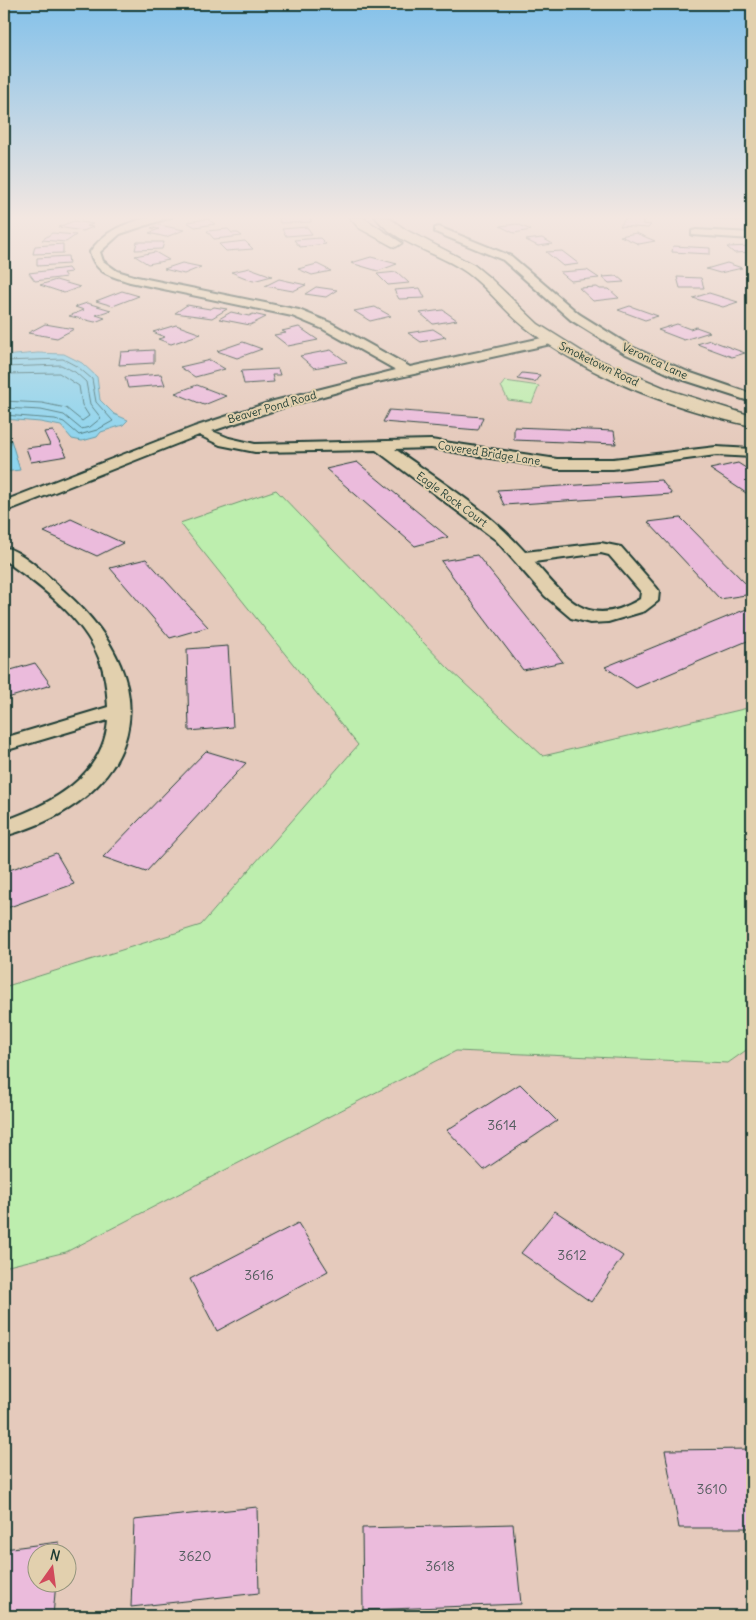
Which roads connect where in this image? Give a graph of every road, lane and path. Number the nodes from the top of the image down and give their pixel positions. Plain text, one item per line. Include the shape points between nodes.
1 (197, 293) edge
2 (498, 293) edge
3 (543, 293) edge
4 (551, 340) junction
5 (408, 371) junction
6 (752, 398) edge
7 (752, 421) edge
8 (199, 430) junction
9 (378, 444) junction
10 (752, 453) edge
11 (4, 507) edge
12 (4, 552) edge
13 (522, 558) junction
14 (120, 710) junction
15 (4, 745) edge
16 (4, 829) edge

1 - 5 street via 310,318
2 - 4 main road, Smoketown Road via 515,312
3 - 6 street, Veronica Lane via 628,350 683,375
4 - 5 street, Beaver Pond Road
4 - 7 main road, Smoketown Road via 663,394
5 - 8 street, Beaver Pond Road via 315,394
8 - 9 street, Covered Bridge Lane via 225,442 254,448
8 - 11 street, Beaver Pond Road
9 - 10 street, Covered Bridge Lane via 431,444 530,461 585,464 716,451
9 - 13 street, Eagle Rock Court via 484,521
12 - 14 street via 77,612 95,633 108,657
13 - 13 street, Eagle Rock Court via 576,614 606,617 649,602 651,595 615,551 607,548
14 - 15 street
14 - 16 street via 114,750 97,776 76,796

